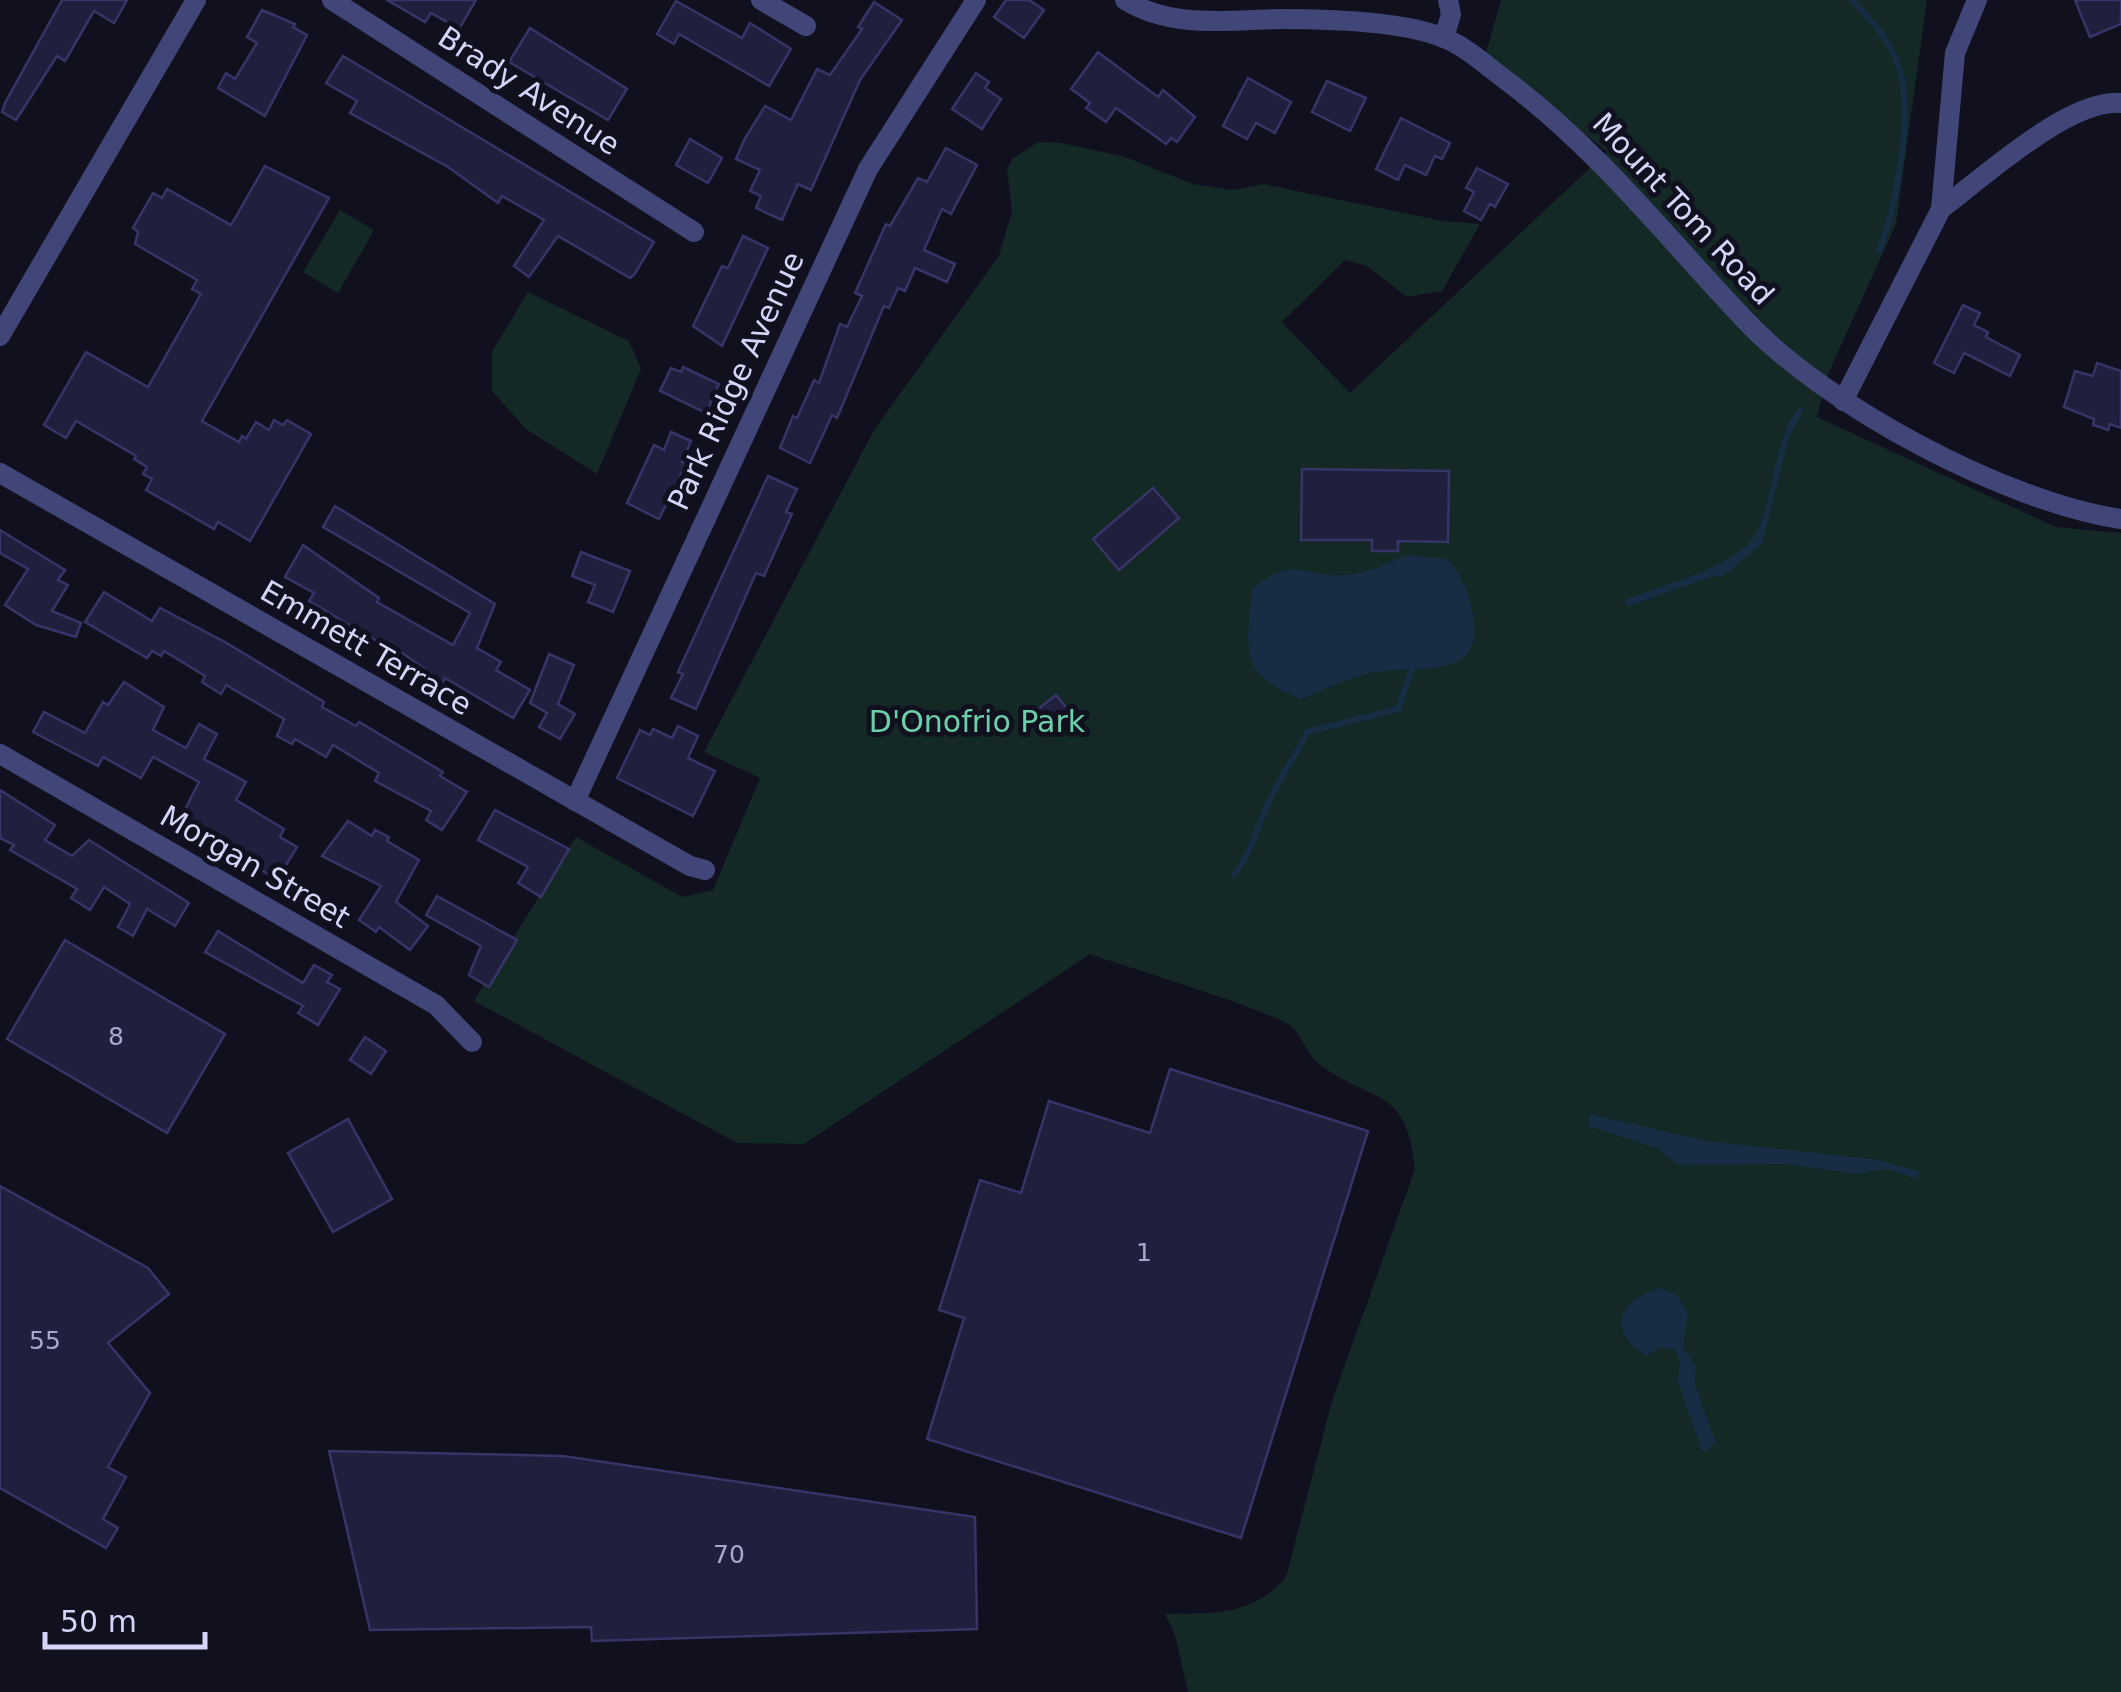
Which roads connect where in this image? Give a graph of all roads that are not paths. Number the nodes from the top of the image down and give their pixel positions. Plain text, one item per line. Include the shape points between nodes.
1 (196, 0) edge
2 (332, 0) edge
3 (761, 0) edge
4 (976, 0) edge
5 (1125, 0) edge
6 (1448, 0) edge
7 (1976, 0) edge
8 (806, 26) dead end
9 (1444, 38) junction
10 (2121, 103) edge
11 (1941, 209) junction
12 (694, 232) dead end
13 (0, 336) edge
14 (1842, 402) junction
15 (0, 473) edge
16 (2121, 519) edge
17 (0, 754) edge
18 (575, 800) junction
19 (705, 870) dead end
20 (472, 1042) dead end

1 - 13 street
2 - 12 street, Brady Avenue
3 - 8 street
4 - 18 street, Park Ridge Avenue via 868,169
5 - 9 street, Mount Tom Road via 1168,17 1212,23 1356,22
6 - 9 street
7 - 11 street via 1955,54
9 - 14 street, Mount Tom Road via 1595,153 1745,320
10 - 11 street via 2100,101 2062,122
11 - 14 street
14 - 16 street, Mount Tom Road via 2025,496
15 - 18 street, Emmett Terrace
17 - 20 street, Morgan Street via 436,1004
18 - 19 street, Emmett Terrace

